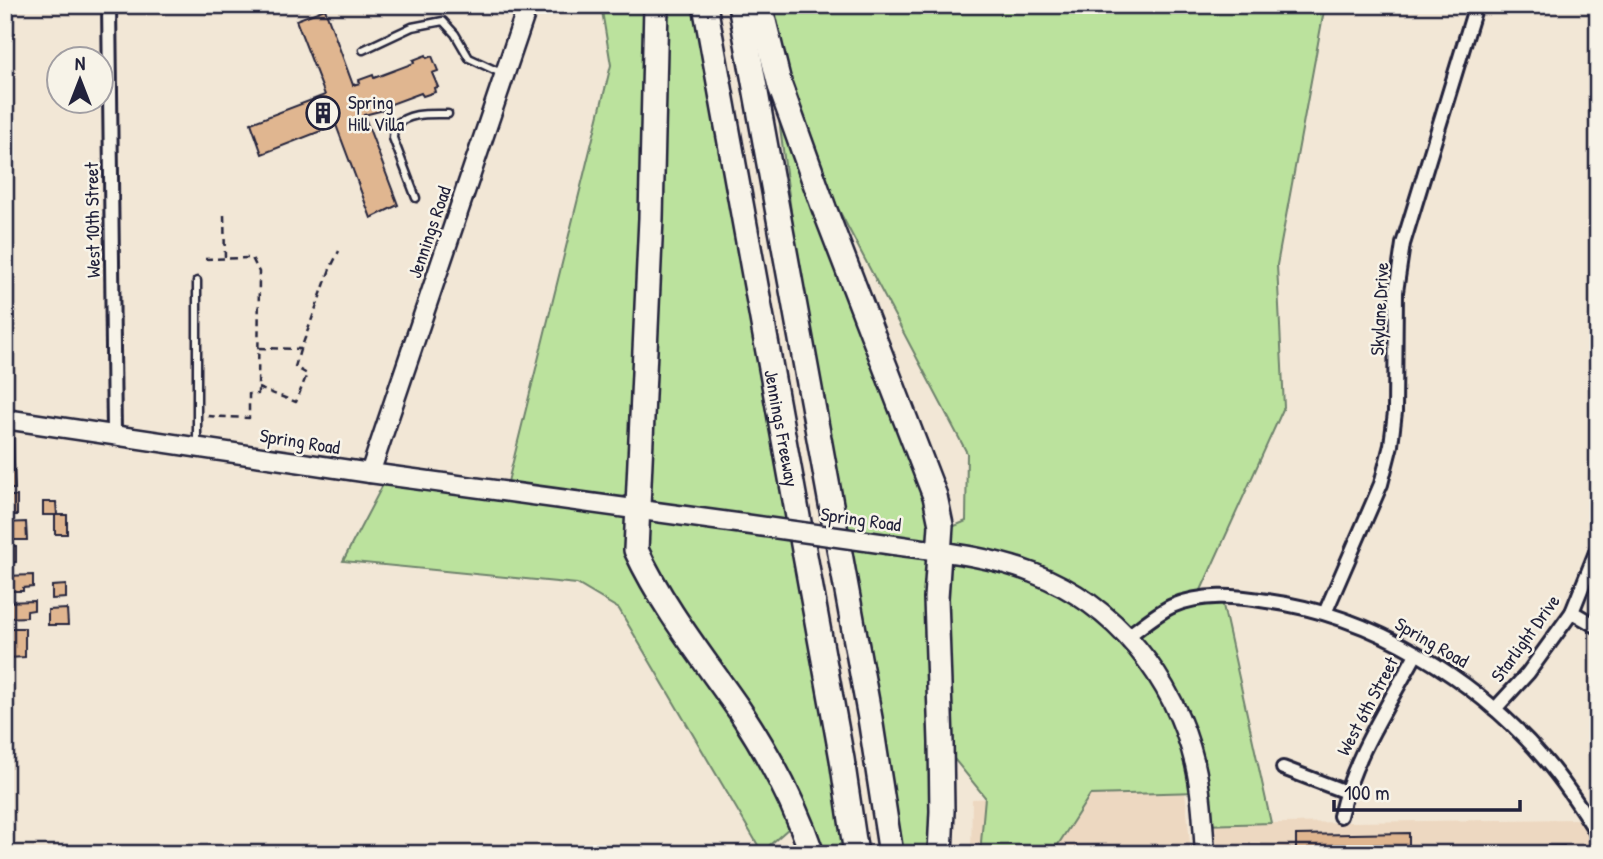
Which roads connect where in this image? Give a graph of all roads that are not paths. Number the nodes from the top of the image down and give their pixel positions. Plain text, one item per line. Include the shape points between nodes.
1 (109, 5) edge
2 (528, 5) edge
3 (656, 5) edge
4 (705, 5) edge
5 (740, 5) edge
6 (760, 5) edge
7 (1476, 5) edge
8 (363, 50) dead end
9 (505, 75) junction
10 (448, 114) dead end
11 (416, 198) dead end
12 (197, 281) dead end
13 (5, 419) edge
14 (114, 433) junction
15 (197, 446) junction
16 (370, 473) junction
17 (638, 508) junction
18 (1598, 547) edge
19 (941, 552) junction
20 (1572, 612) junction
21 (1325, 613) junction
22 (1598, 627) edge
23 (1128, 636) junction
24 (1416, 654) junction
25 (1495, 709) junction
26 (1283, 768) dead end
27 (1346, 792) junction
28 (1340, 816) dead end
29 (1598, 835) edge
30 (812, 854) edge
31 (856, 854) edge
32 (891, 854) edge
33 (940, 854) edge
34 (1205, 854) edge

1 - 14 street, West 10th Street
2 - 9 street, Jennings Road
3 - 17 highway
4 - 31 highway, Jennings Freeway
5 - 32 highway, Jennings Freeway
6 - 19 highway via 788,108 935,496
7 - 21 street, Skylane Drive via 1402,244 1395,292 1391,445 1381,484
8 - 9 lane via 412,27 443,21 469,58
9 - 16 street, Jennings Road
10 - 11 lane via 417,114 394,126 393,138
12 - 15 lane
13 - 14 street, Spring Road
14 - 15 street, Spring Road
15 - 16 street, Spring Road
16 - 17 street, Spring Road
17 - 19 street, Spring Road, bridge
17 - 30 highway via 636,551 650,581 778,775
18 - 20 street, Starlight Drive
19 - 23 street, Spring Road via 1033,573 1076,596
19 - 33 highway via 936,598
20 - 22 street
20 - 25 street, Starlight Drive
21 - 23 street, Spring Road via 1221,596 1172,606
21 - 24 street, Spring Road
23 - 34 street via 1160,679 1185,733 1202,802
24 - 25 street, Spring Road
24 - 27 street, West 6th Street
25 - 29 street, Spring Road via 1545,760
26 - 27 street
27 - 28 street, West 6th Street

